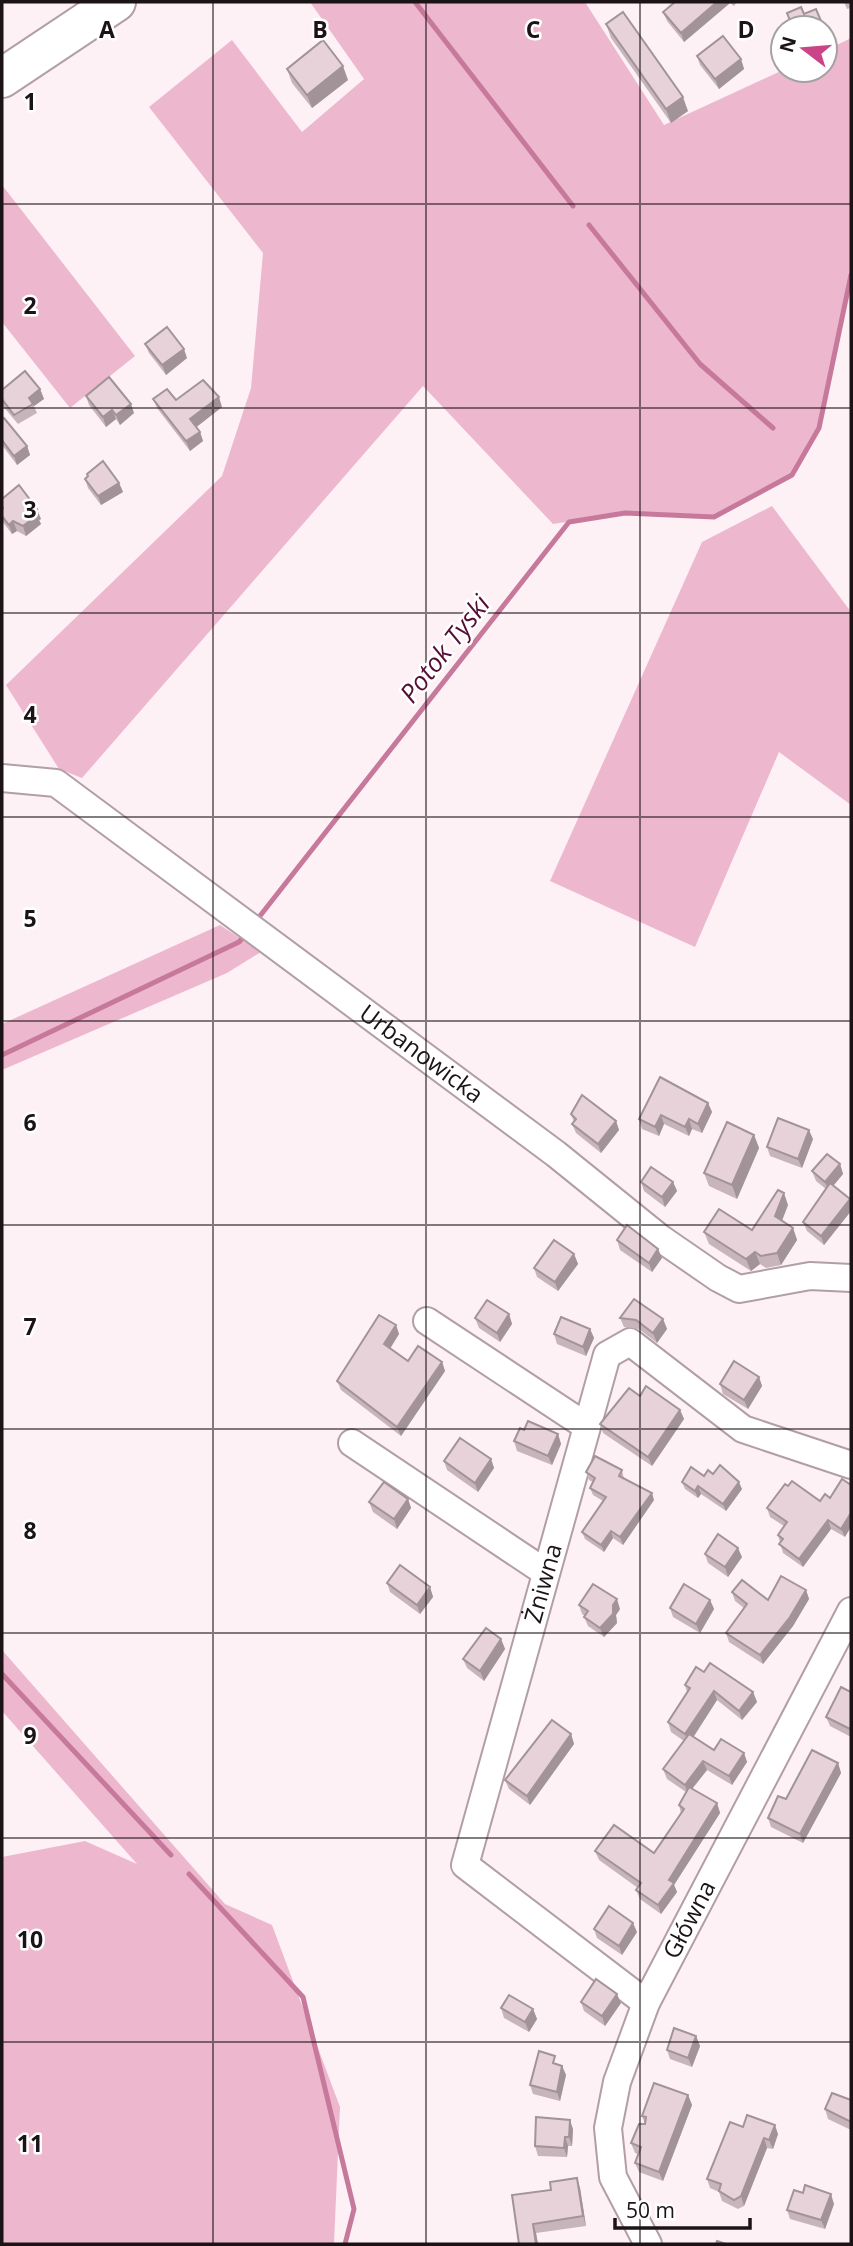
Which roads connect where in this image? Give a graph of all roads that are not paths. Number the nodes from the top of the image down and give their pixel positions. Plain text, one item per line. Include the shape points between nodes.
1 (116, 2) edge
2 (2, 78) edge
3 (2, 778) edge
4 (851, 1278) edge
5 (427, 1321) dead end
6 (586, 1426) junction
7 (352, 1443) dead end
8 (851, 1465) edge
9 (545, 1572) junction
10 (851, 1611) edge
11 (646, 2003) junction
12 (649, 2244) edge

1 - 2 highway
3 - 4 street, Urbanowicka via 56,783 730,1286 749,1289 829,1275
5 - 6 street
6 - 8 street, Żniwna via 607,1355 629,1342 743,1429
6 - 9 street, Żniwna
7 - 9 street
9 - 11 street, Żniwna via 466,1865
10 - 11 street, Główna
11 - 12 street, Główna via 617,2082 608,2128 613,2177

